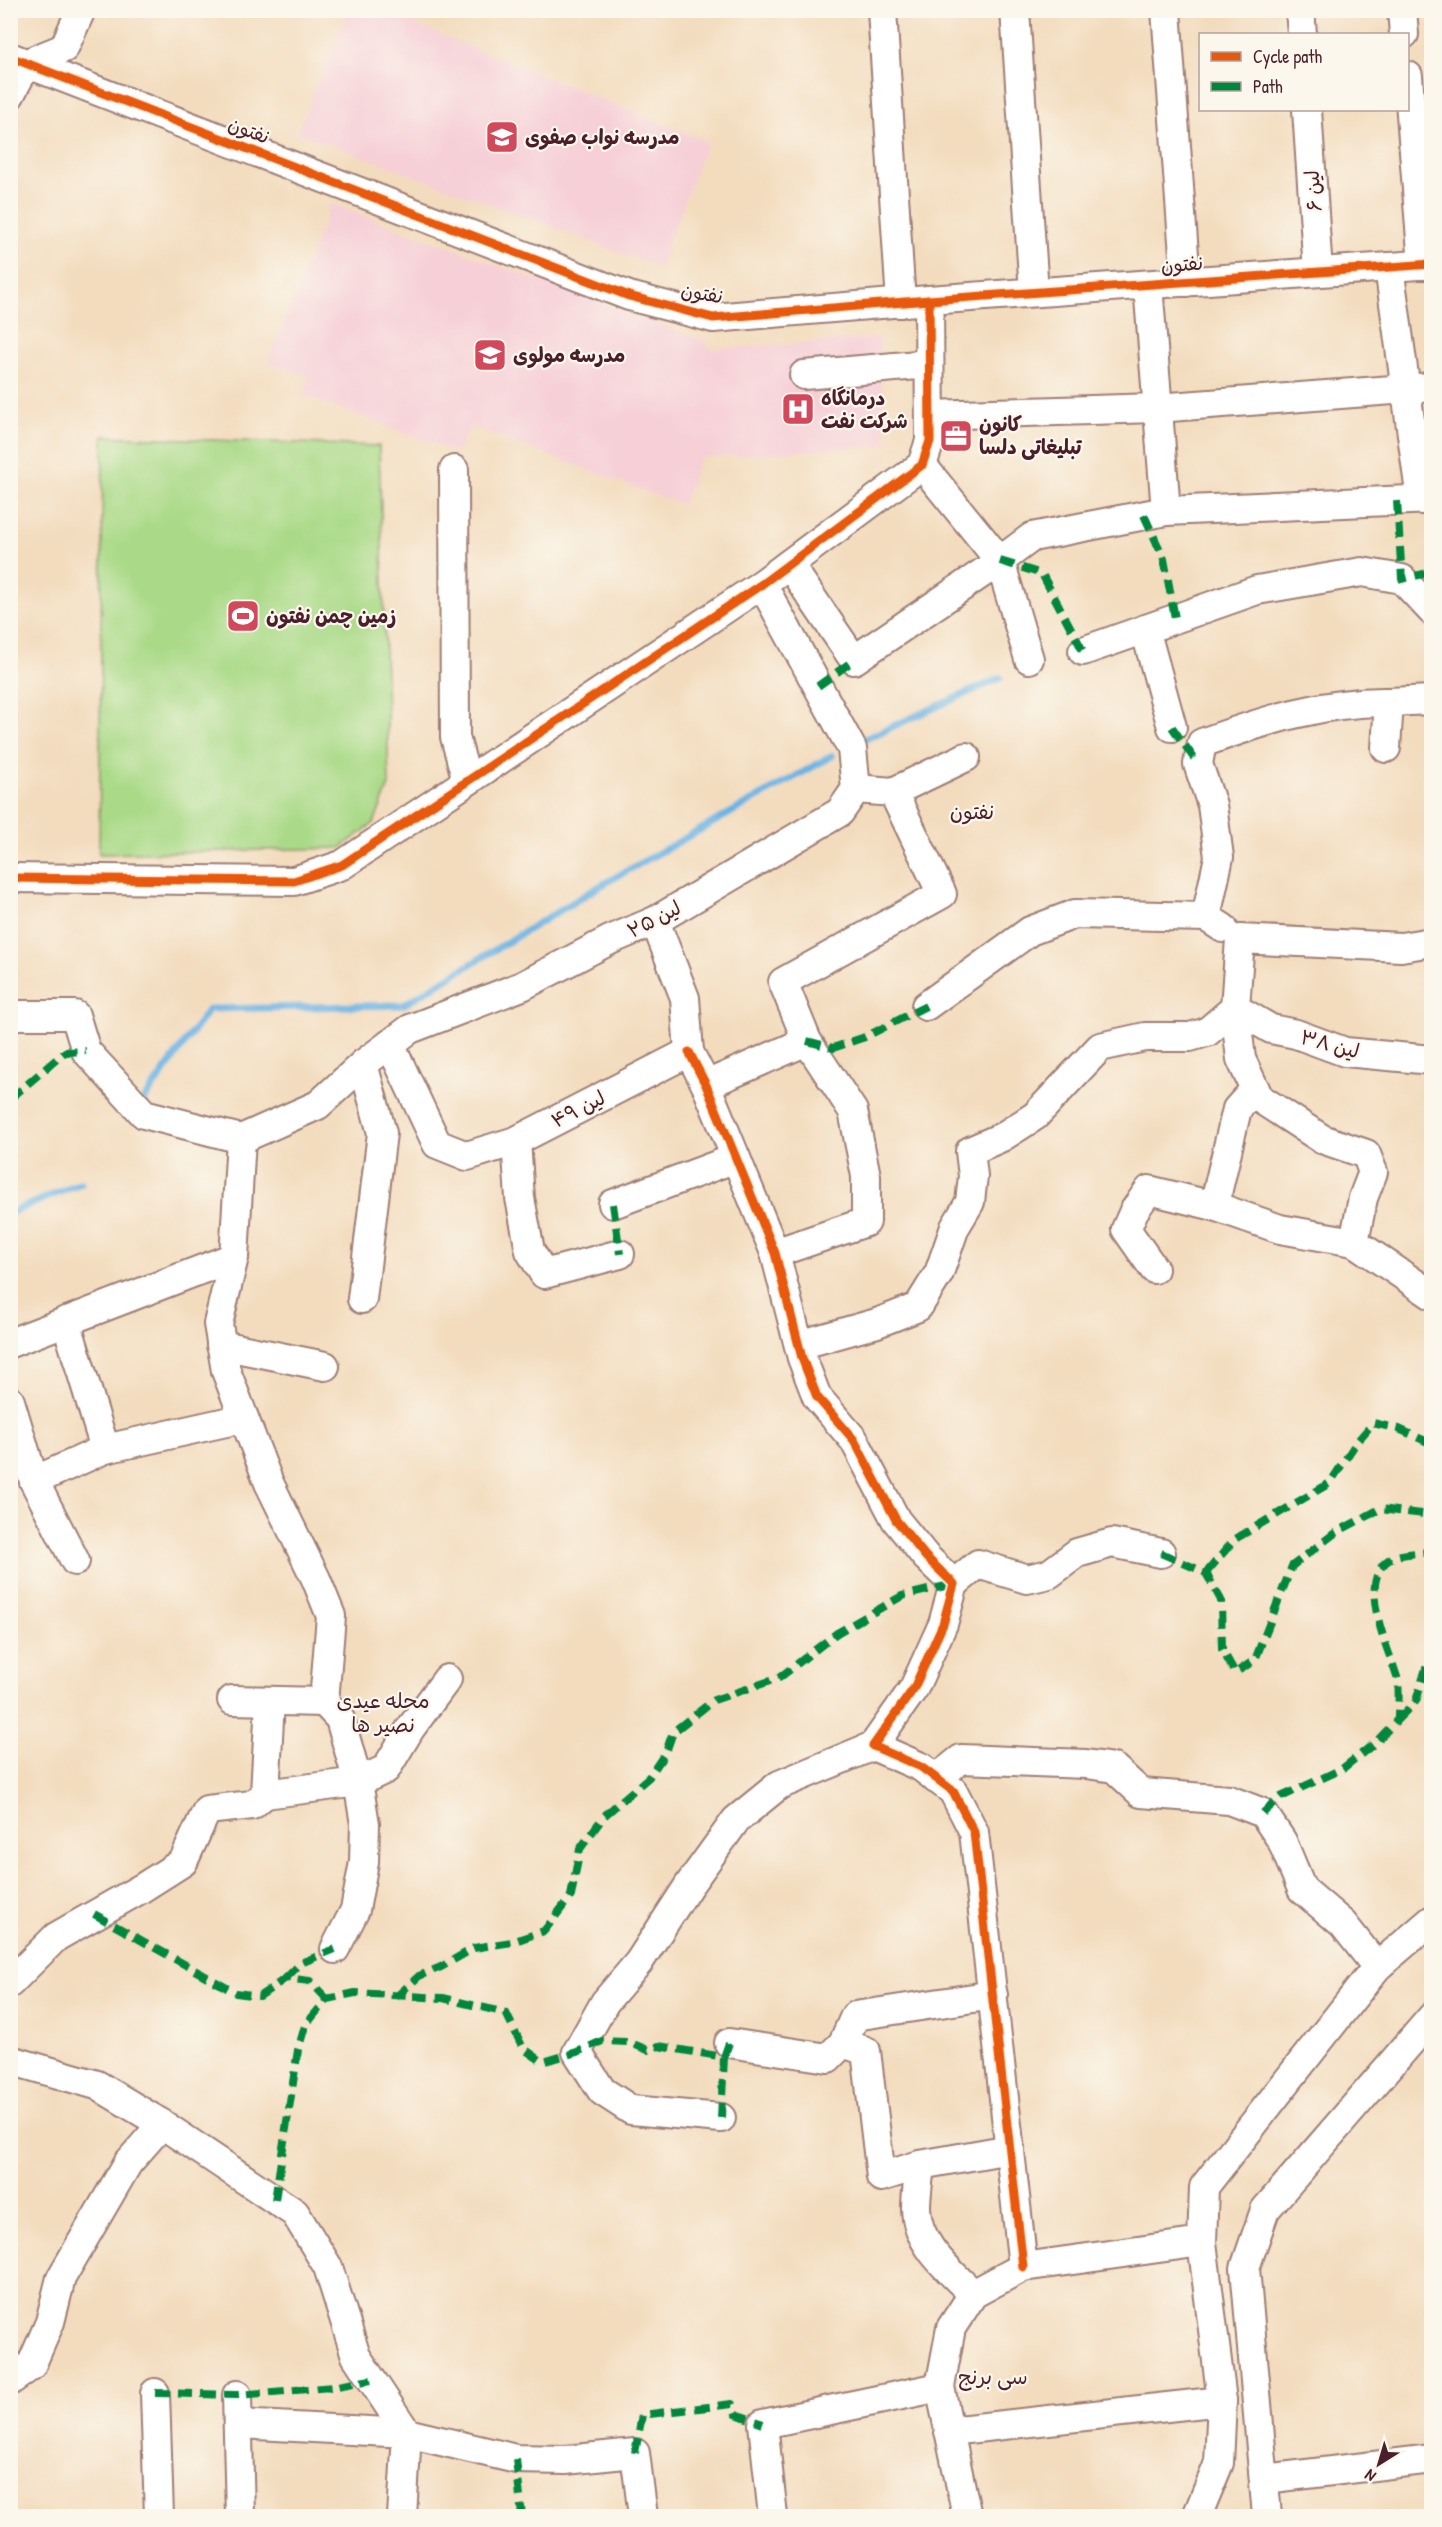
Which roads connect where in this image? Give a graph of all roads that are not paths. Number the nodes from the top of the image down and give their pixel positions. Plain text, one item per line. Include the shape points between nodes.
1 (81, 10) edge
2 (882, 10) edge
3 (1015, 10) edge
4 (1166, 10) edge
5 (1300, 10) edge
6 (1402, 10) edge
7 (1302, 33) edge
8 (1404, 33) edge
9 (19, 60) edge
10 (10, 95) edge
11 (1409, 95) edge
12 (1307, 111) edge
13 (1427, 265) edge
14 (1389, 267) junction
15 (1318, 272) junction
16 (1186, 282) junction
17 (1148, 285) junction
18 (1034, 292) junction
19 (929, 300) junction
20 (901, 303) junction
21 (930, 364) junction
22 (804, 375) dead end
23 (1419, 388) edge
24 (1157, 408) junction
25 (930, 415) junction
26 (922, 465) junction
27 (454, 470) dead end
28 (1426, 499) edge
29 (1166, 511) junction
30 (1000, 561) junction
31 (789, 564) junction
32 (762, 584) junction
33 (1431, 611) edge
34 (1146, 629) junction
35 (1083, 651) dead end
36 (1029, 659) dead end
37 (1431, 700) edge
38 (1389, 702) junction
39 (1172, 727) dead end
40 (1386, 748) dead end
41 (966, 757) dead end
42 (467, 781) junction
43 (856, 789) junction
44 (893, 792) junction
45 (10, 878) edge
46 (1206, 917) junction
47 (655, 921) junction
48 (1240, 939) junction
49 (1431, 942) edge
50 (926, 1006) dead end
51 (1235, 1008) junction
52 (10, 1015) edge
53 (807, 1041) junction
54 (390, 1044) junction
55 (689, 1052) junction
56 (1431, 1060) edge
57 (363, 1064) junction
58 (706, 1085) junction
59 (1255, 1089) junction
60 (241, 1139) junction
61 (516, 1141) junction
62 (736, 1158) junction
63 (613, 1204) dead end
64 (1214, 1206) junction
65 (1354, 1242) junction
66 (775, 1253) junction
67 (620, 1254) dead end
68 (234, 1257) junction
69 (1154, 1269) dead end
70 (1431, 1295) edge
71 (362, 1299) dead end
72 (66, 1322) junction
73 (10, 1343) edge
74 (221, 1345) junction
75 (799, 1345) junction
76 (325, 1366) dead end
77 (10, 1401) edge
78 (244, 1418) junction
79 (105, 1449) junction
80 (34, 1481) junction
81 (1161, 1553) dead end
82 (75, 1561) dead end
83 (954, 1584) junction
84 (447, 1679) dead end
85 (232, 1700) dead end
86 (270, 1701) junction
87 (324, 1702) junction
88 (873, 1746) junction
89 (936, 1779) junction
90 (358, 1782) junction
91 (265, 1794) junction
92 (1431, 1920) edge
93 (335, 1950) dead end
94 (1377, 1967) junction
95 (10, 1983) edge
96 (993, 1995) junction
97 (1431, 2018) edge
98 (729, 2043) dead end
99 (843, 2043) junction
100 (10, 2060) edge
101 (721, 2118) dead end
102 (162, 2124) junction
103 (1010, 2149) junction
104 (920, 2164) junction
105 (1202, 2242) junction
106 (1023, 2267) junction
107 (973, 2294) junction
108 (10, 2381) edge
109 (940, 2387) junction
110 (155, 2393) dead end
111 (237, 2395) dead end
112 (1222, 2401) junction
113 (238, 2424) junction
114 (949, 2431) junction
115 (407, 2433) junction
116 (1431, 2458) edge
117 (1265, 2479) junction
118 (159, 2517) edge
119 (240, 2517) edge
120 (402, 2517) edge
121 (643, 2517) edge
122 (773, 2517) edge
123 (967, 2517) edge
124 (1197, 2517) edge
125 (1267, 2517) edge

1 - 9 street via 64,48
2 - 20 street
3 - 18 street
4 - 16 street
5 - 7 street
6 - 8 street
9 - 10 street
9 - 20 street, نفتون via 629,296 713,318
11 - 13 street
12 - 15 street, لین ۶
13 - 14 street, نفتون
14 - 15 street, نفتون
14 - 23 street
15 - 16 street, نفتون
16 - 17 street, نفتون
17 - 18 street, نفتون
17 - 24 street
18 - 19 street, نفتون
19 - 20 street, نفتون
19 - 21 street
21 - 22 street
21 - 25 street
23 - 24 street
23 - 28 street
24 - 25 street
24 - 29 street
25 - 26 street via 930,441
26 - 30 street
26 - 31 street
27 - 42 street via 455,738
28 - 29 street
29 - 30 street via 1032,537
30 - 31 street via 855,660
30 - 36 street
31 - 32 street
32 - 42 street
32 - 43 street via 852,749
33 - 34 street via 1402,579 1362,572 1257,590
34 - 35 street
34 - 39 street
37 - 38 street
38 - 40 street
38 - 46 street via 1360,701 1300,711 1202,743 1198,764 1212,805 1219,857
41 - 44 street
42 - 45 street via 342,865 294,880
43 - 44 street
43 - 47 street, لین ۲۵ via 840,812
44 - 53 street via 942,894 783,982
46 - 48 street
46 - 50 street via 1075,914 1030,931
47 - 54 street, لین ۲۵ via 522,986 410,1029
47 - 55 street via 685,998
48 - 49 street via 1401,947
48 - 51 street
51 - 56 street, لین ۳۸ via 1271,1029 1345,1052
51 - 59 street via 1242,1059
51 - 75 street via 1207,1032 1190,1037 1145,1037 1100,1047 1035,1116 970,1151 970,1202 955,1227 939,1273 918,1306 877,1323
52 - 60 street via 75,1015 86,1051 144,1114
53 - 58 street
53 - 66 street via 853,1111 866,1176 866,1222
54 - 57 street, لین ۲۵
54 - 61 street, لین ۴۹ via 437,1144 466,1156
55 - 58 street
55 - 61 street, لین ۴۹
57 - 60 street, لین ۲۵ via 318,1105
57 - 71 street via 382,1132
58 - 62 street
59 - 64 street via 1237,1108
59 - 65 street via 1259,1098 1322,1139 1366,1154 1373,1172
60 - 68 street
61 - 67 street via 520,1198 530,1251 544,1274
62 - 63 street
62 - 66 street
64 - 65 street via 1280,1229
64 - 69 street via 1149,1190 1126,1229
65 - 70 street
66 - 75 street
68 - 72 street
68 - 74 street via 218,1324
72 - 73 street
72 - 79 street
74 - 76 street
74 - 78 street via 226,1371
75 - 83 street via 817,1397 854,1440 896,1520
77 - 80 street
78 - 79 street
78 - 87 street via 269,1483 331,1616
79 - 80 street
80 - 82 street
81 - 83 street via 1112,1543 1077,1553 1049,1574 1027,1579 978,1564
83 - 88 street via 943,1624 915,1688
84 - 90 street via 386,1769
85 - 86 street
86 - 87 street
86 - 91 street
87 - 90 street via 340,1719
88 - 89 street via 921,1767
88 - 101 street via 779,1785 736,1820 639,1962 606,2002 577,2052 602,2091 631,2110
89 - 94 street via 961,1760 1086,1764 1114,1768 1141,1793 1229,1800 1263,1813 1282,1841 1302,1889 1343,1924
89 - 96 street via 952,1791 975,1832
90 - 91 street
90 - 93 street via 365,1824 364,1862 355,1910
91 - 95 street via 252,1805 207,1810 183,1862 56,1937
92 - 94 street
94 - 105 street via 1204,2187
96 - 99 street via 855,2016
96 - 103 street
97 - 117 street via 1265,2210 1245,2268
98 - 99 street via 828,2058
99 - 104 street via 866,2051 881,2176
100 - 102 street via 97,2085
102 - 108 street via 128,2163 61,2278 50,2322 31,2366
102 - 115 street via 295,2213 328,2267 356,2356
103 - 104 street
103 - 106 street
104 - 107 street via 916,2208 922,2237
105 - 106 street
105 - 112 street
106 - 107 street
107 - 109 street via 951,2328
109 - 114 street
109 - 122 street via 763,2424
110 - 118 street
111 - 113 street
112 - 114 street
112 - 124 street via 1219,2463
113 - 115 street
113 - 119 street
114 - 123 street
115 - 120 street
115 - 121 street via 516,2459 565,2460 635,2453
116 - 117 street
117 - 125 street

